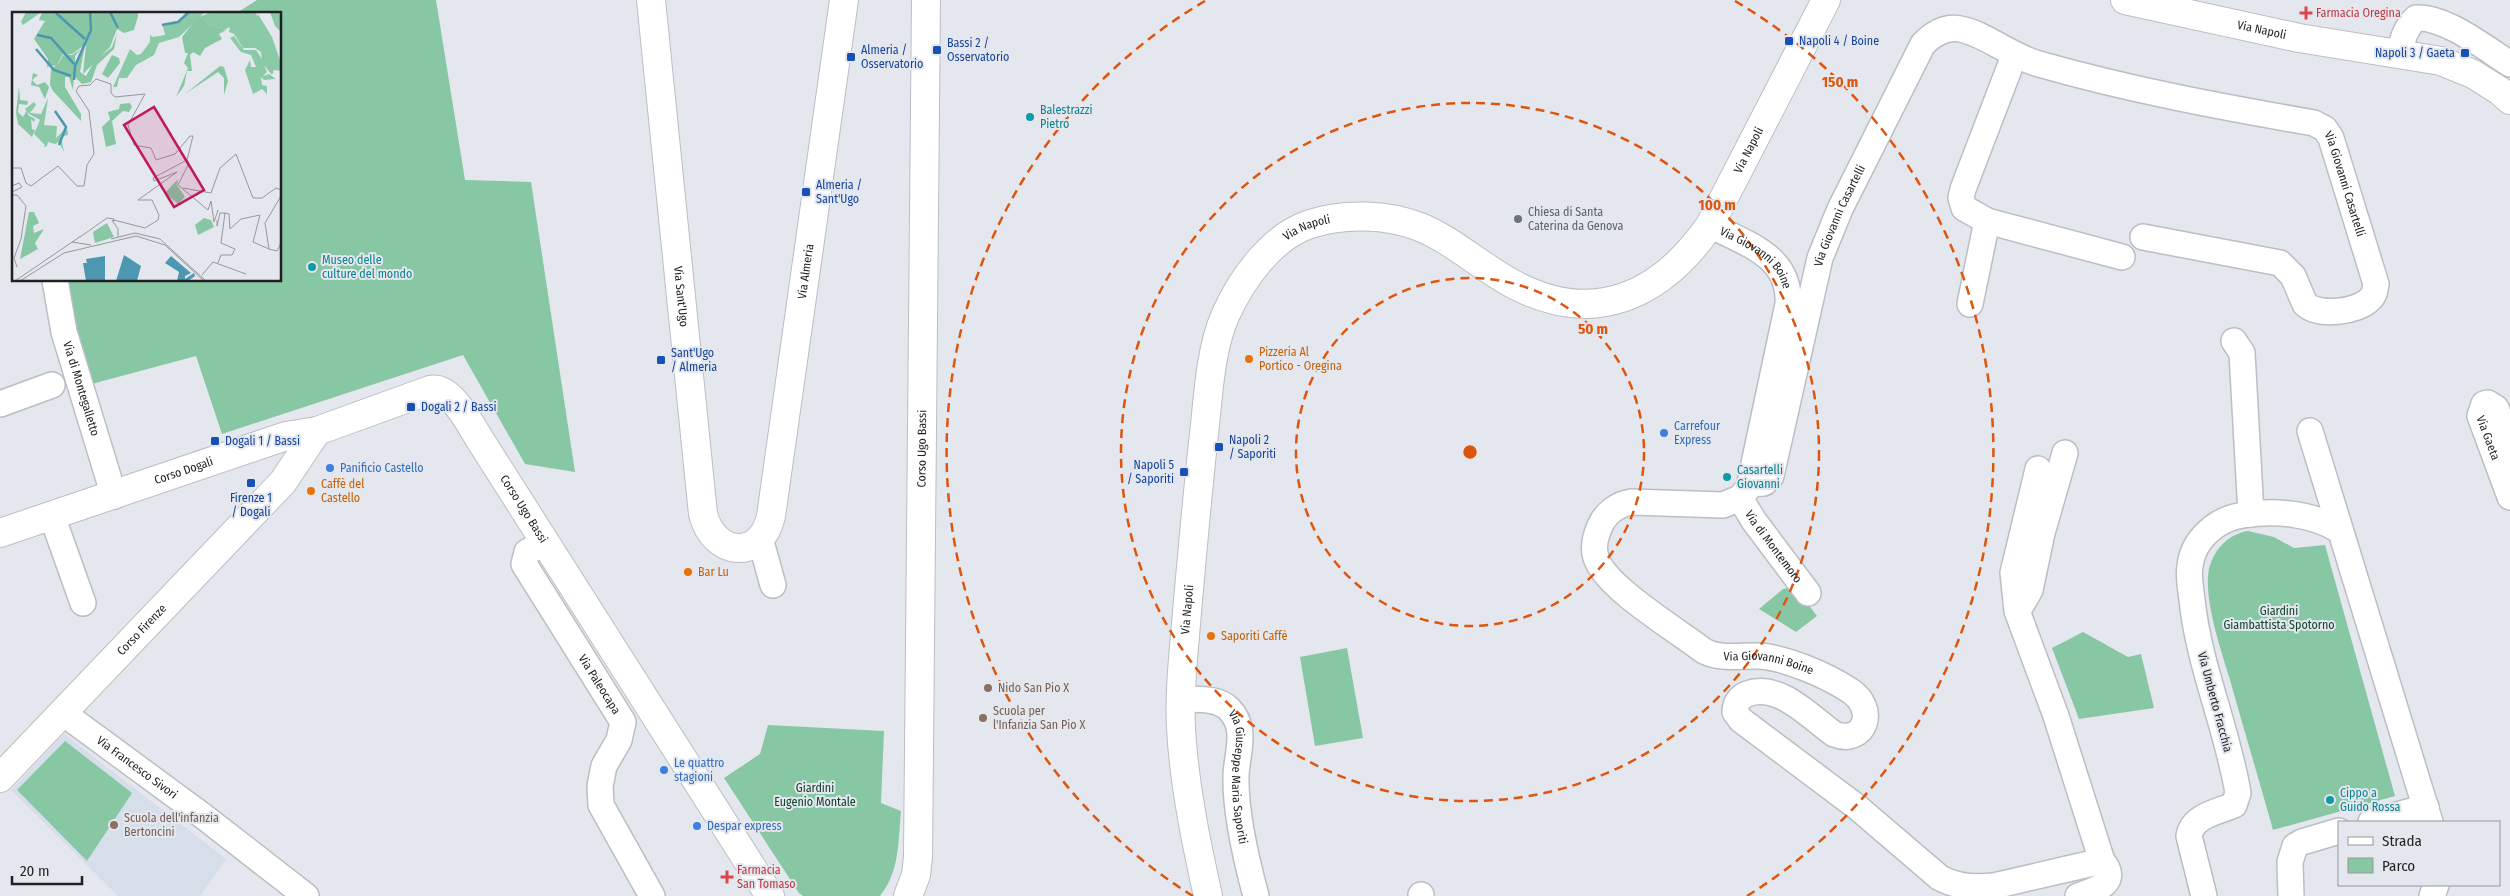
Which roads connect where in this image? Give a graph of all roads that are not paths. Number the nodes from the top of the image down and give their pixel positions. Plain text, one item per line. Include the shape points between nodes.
1 (651, 0) edge
2 (844, 0) edge
3 (926, 0) edge
4 (1826, 0) edge
5 (2125, 0) edge
6 (2399, 55) junction
7 (2014, 56) junction
8 (2510, 64) edge
9 (2510, 100) edge
10 (1987, 220) junction
11 (1710, 225) junction
12 (2143, 237) dead end
13 (2122, 257) dead end
14 (55, 281) edge
15 (1970, 304) dead end
16 (2234, 341) dead end
17 (52, 385) dead end
18 (0, 404) edge
19 (317, 431) junction
20 (2310, 431) dead end
21 (2510, 448) edge
22 (2065, 453) dead end
23 (2038, 469) dead end
24 (1745, 491) junction
25 (114, 496) junction
26 (2510, 497) edge
27 (2251, 514) junction
28 (52, 516) junction
29 (2339, 530) junction
30 (0, 534) edge
31 (760, 538) junction
32 (545, 542) junction
33 (774, 585) dead end
34 (1808, 593) dead end
35 (83, 603) dead end
36 (2017, 611) junction
37 (1182, 700) junction
38 (63, 713) junction
39 (0, 778) edge
40 (2428, 814) edge
41 (2378, 821) edge
42 (2338, 831) edge
43 (2102, 861) junction
44 (306, 896) edge
45 (652, 896) edge
46 (770, 896) edge
47 (908, 896) edge
48 (1208, 896) edge
49 (1256, 896) edge
50 (2078, 896) edge
51 (2204, 896) edge
52 (2291, 896) edge

1 - 31 street, Via Sant'Ugo via 703,514 709,532 726,546 746,547
2 - 31 street, Via Almeria via 772,516
3 - 47 street, Corso Ugo Bassi via 918,857 916,875
4 - 11 street, Via Napoli
5 - 6 street, Via Napoli via 2299,38
6 - 8 street via 2403,36 2410,24 2416,18 2428,18 2464,35
6 - 9 street, Via Napoli via 2456,65
7 - 10 street via 1962,194 1964,208
7 - 12 street, Via Giovanni Casartelli via 2098,80 2320,126 2330,138 2375,289 2370,300 2362,304 2322,312 2305,304 2292,276 2280,263
7 - 24 street, Via Giovanni Casartelli via 1959,28 1938,32 1923,44 1824,246 1771,476 1764,483
10 - 13 street
10 - 15 street
11 - 24 street, Via Giovanni Boine via 1767,255 1783,273 1788,289 1788,304
11 - 37 street, Via Napoli via 1676,266 1613,303 1598,304 1564,302 1530,292 1422,228 1394,220 1327,220 1284,236 1257,264 1225,316 1218,337 1196,503
14 - 25 street, Via di Montegalletto via 64,332
16 - 27 street via 2242,353
17 - 18 street
19 - 25 street, Corso Dogali via 286,436
19 - 32 street, Corso Ugo Bassi via 430,390 442,391 455,402
19 - 38 street, Corso Firenze via 283,482
20 - 29 street
21 - 26 street, Via Gaeta via 2496,408 2484,404 2480,416
22 - 36 street via 2030,590
23 - 36 street via 2013,573
24 - 34 street, Via di Montemoro via 1754,521
24 - 43 street, Via Giovanni Boine via 1723,505 1632,502 1619,506 1608,514 1597,531 1594,547 1597,560 1617,586 1704,651 1715,656 1777,658 1834,682 1858,697 1866,710 1866,720 1858,731 1848,736 1834,734 1772,692 1757,691 1742,696 1735,712 1741,720 1857,807 1940,878 1980,888
25 - 28 street, Corso Dogali
27 - 29 street, Via Umberto Fracchia via 2309,517
27 - 51 street, Via Umberto Fracchia via 2228,518 2208,531 2198,544 2190,565 2195,629 2238,792 2234,805 2197,820 2190,827 2189,836
28 - 30 street, Corso Dogali
28 - 35 street
29 - 40 street
31 - 33 street
32 - 45 street, Via Paleocapa via 527,552 524,564 623,722 619,740 604,766 601,805
32 - 46 street, Corso Ugo Bassi
36 - 43 street via 2056,716
37 - 48 street, Via Napoli via 1182,738 1196,846
37 - 49 street, Via Giuseppe Maria Saporiti via 1222,704 1236,718 1241,741 1236,791
38 - 39 street, Corso Firenze
38 - 44 street, Via Francesco Sivori
40 - 41 street
42 - 52 street via 2294,846 2290,862
43 - 50 street via 2108,876 2105,883

